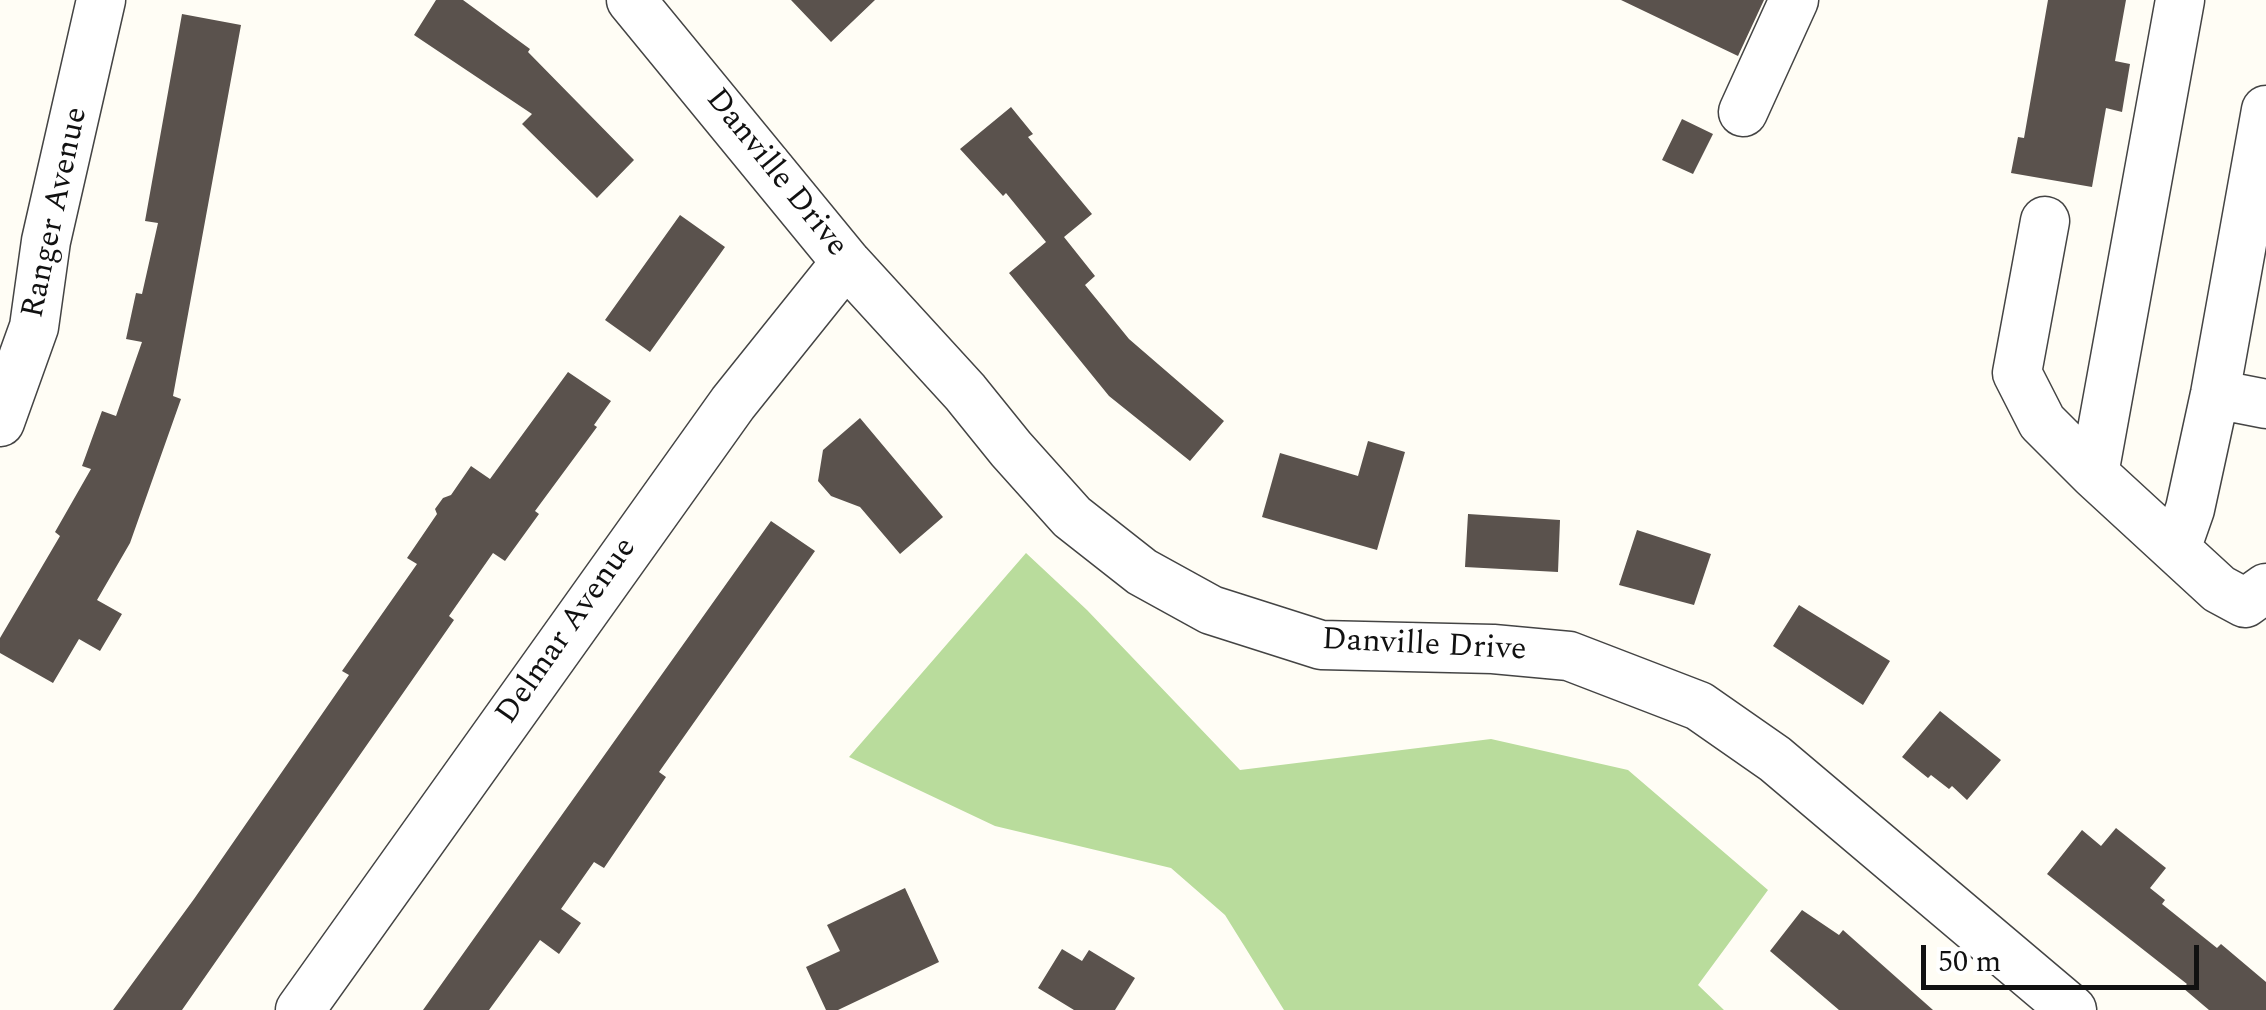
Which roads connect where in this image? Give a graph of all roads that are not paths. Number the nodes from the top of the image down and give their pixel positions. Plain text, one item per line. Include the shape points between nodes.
1 (101, 0) edge
2 (631, 0) edge
3 (1794, 0) edge
4 (2180, 0) edge
5 (2266, 110) edge
6 (1743, 112) dead end
7 (2045, 222) dead end
8 (846, 262) junction
9 (2215, 394) junction
10 (2266, 404) edge
11 (0, 422) edge
12 (2094, 474) junction
13 (2176, 549) junction
14 (2266, 588) edge
15 (300, 1010) edge
16 (2072, 1010) edge

1 - 11 street, Ranger Avenue via 46,241 34,326
2 - 8 street, Danville Drive
3 - 6 street
4 - 12 street
5 - 9 street
7 - 12 street via 2016,374 2042,422
8 - 15 street, Delmar Avenue via 711,434
8 - 16 street, Danville Drive via 1072,518 1142,572 1212,610 1321,645 1568,656 1698,706 1776,759
9 - 10 street
9 - 13 street
12 - 13 street
13 - 14 street via 2245,603

